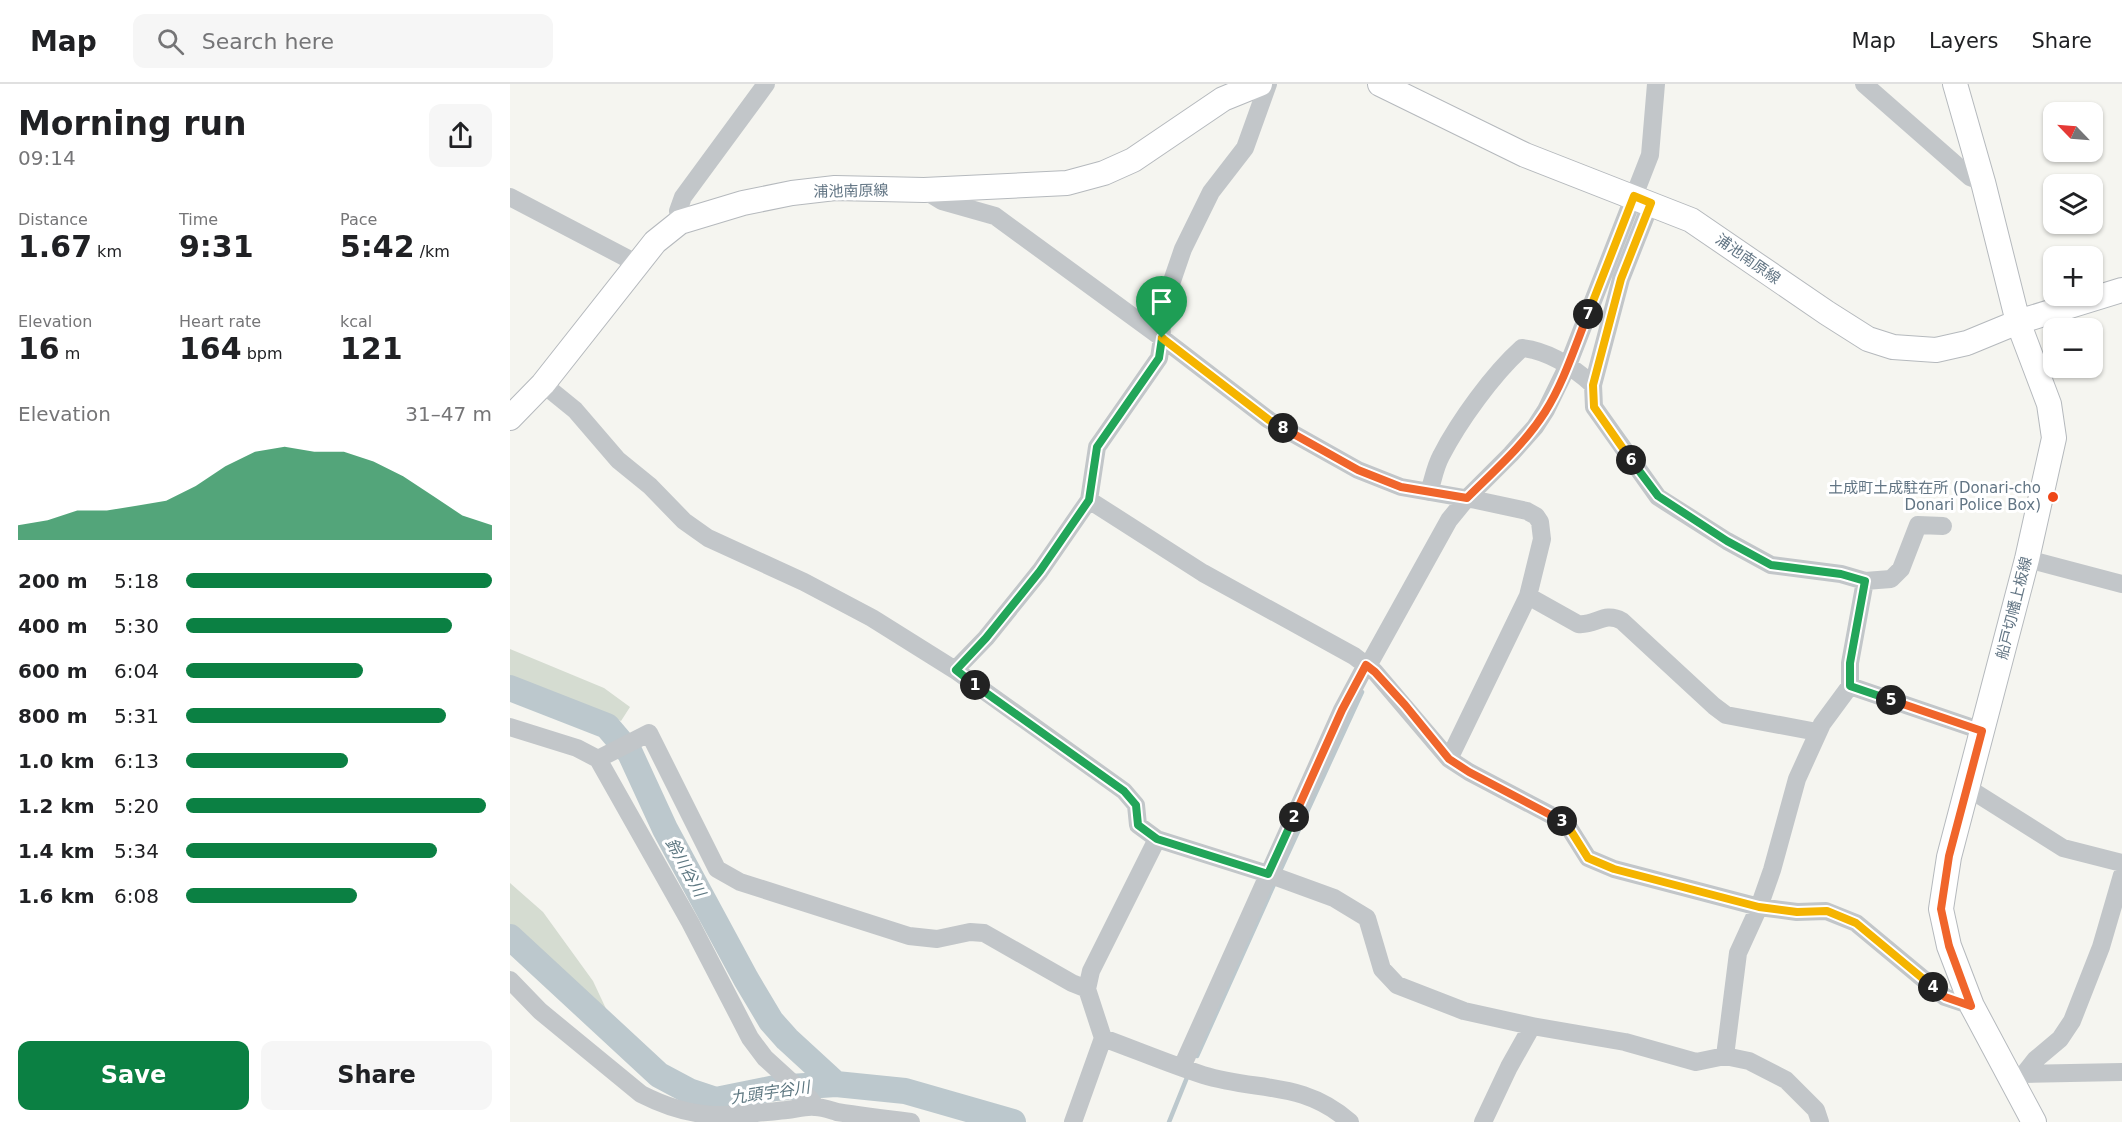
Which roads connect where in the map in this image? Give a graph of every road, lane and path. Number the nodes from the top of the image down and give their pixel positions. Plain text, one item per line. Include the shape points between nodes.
1 (766, 84) edge
2 (1260, 84) edge
3 (1268, 84) edge
4 (1380, 84) edge
5 (1656, 84) edge
6 (1666, 84) edge
7 (1864, 84) edge
8 (1955, 84) edge
9 (1983, 182) junction
10 (924, 190) junction
11 (510, 197) edge
12 (1644, 200) junction
13 (680, 222) junction
14 (636, 263) junction
15 (2122, 290) edge
16 (2018, 322) junction
17 (1162, 338) junction
18 (1571, 367) junction
19 (543, 384) junction
20 (1593, 385) junction
21 (510, 418) edge
22 (1429, 492) junction
23 (1471, 499) junction
24 (1089, 500) junction
25 (1943, 526) dead end
26 (2026, 559) junction
27 (1865, 581) junction
28 (2122, 584) edge
29 (1528, 596) junction
30 (1370, 668) junction
31 (956, 670) junction
32 (1850, 686) junction
33 (510, 727) edge
34 (1982, 731) junction
35 (1817, 732) junction
36 (603, 757) junction
37 (1449, 759) junction
38 (1968, 788) junction
39 (1157, 839) junction
40 (2122, 863) edge
41 (2122, 875) edge
42 (1274, 876) junction
43 (1759, 907) junction
44 (510, 980) edge
45 (1088, 989) junction
46 (1971, 1006) junction
47 (1532, 1026) junction
48 (1102, 1038) junction
49 (1725, 1056) junction
50 (1188, 1069) junction
51 (2122, 1072) edge
52 (2017, 1076) junction
53 (813, 1103) junction
54 (1074, 1118) edge
55 (911, 1122) edge
56 (1350, 1122) edge
57 (1483, 1122) edge
58 (1820, 1122) edge
59 (2034, 1122) edge

1 - 13 street via 683,197 678,210
2 - 10 main road, 浦池南原線 via 1223,99 1133,160 1104,173 1067,183
3 - 17 street via 1245,148 1211,192 1183,249 1161,313
4 - 12 main road, 浦池南原線 via 1525,155
5 - 12 street
6 - 12 street via 1663,152
7 - 9 street via 1971,177
8 - 9 main road, 船戸切幡上板線
9 - 16 main road, 船戸切幡上板線
10 - 13 main road, 浦池南原線 via 835,188 792,193
10 - 17 street via 942,201 995,216
11 - 14 street
12 - 16 main road, 浦池南原線 via 1691,220 1868,339 1893,347 1936,350 1967,343
12 - 18 street
12 - 20 street
13 - 14 main road, 浦池南原線
14 - 19 main road, 浦池南原線
15 - 16 main road, 浦池南原線
16 - 26 main road, 船戸切幡上板線 via 2049,404 2054,438
17 - 22 street via 1269,420 1358,470 1401,487
17 - 24 street via 1159,358 1097,447
18 - 20 street
18 - 22 street via 1536,350 1522,348 1456,431 1440,458
18 - 23 street via 1534,427
19 - 21 main road, 浦池南原線
19 - 31 street via 575,410 618,460 708,538 872,618
20 - 27 street via 1594,407 1658,496 1771,565
22 - 23 street
23 - 29 street via 1527,511 1540,522 1542,539
23 - 30 street via 1449,520 1430,550
24 - 30 street via 1203,573 1334,644
24 - 31 street via 1040,571
25 - 27 street via 1918,525 1901,569 1891,579
26 - 28 street
26 - 34 main road, 船戸切幡上板線
27 - 32 street via 1850,663
29 - 35 street via 1578,624 1609,616 1622,621 1726,715
29 - 37 street
30 - 37 street
30 - 42 street via 1342,710
31 - 39 street via 1124,791 1136,805 1138,825
32 - 34 street
32 - 35 street
33 - 36 street
34 - 38 main road, 船戸切幡上板線
35 - 43 street via 1797,779
36 - 45 street via 649,733 717,869 740,882 909,936 937,939 984,933
36 - 53 street via 750,1038 765,1058
37 - 43 street via 1566,823 1588,858 1614,869
38 - 40 street via 2063,848
38 - 46 main road, 船戸切幡上板線 via 1949,856 1941,909 1949,946
39 - 42 street
39 - 45 street via 1091,971
41 - 52 street via 2101,947 2072,1021 2060,1039
42 - 47 street via 1334,898 1367,918 1382,969 1397,985 1464,1011
42 - 50 street
43 - 46 street via 1827,911 1856,923 1945,997
43 - 49 street via 1738,953
44 - 53 street via 540,1011 641,1094 674,1113 722,1120
45 - 48 street
46 - 52 main road, 船戸切幡上板線
47 - 49 street via 1625,1042 1696,1062
47 - 57 street
48 - 50 street
48 - 54 street
49 - 58 street via 1749,1062 1786,1080 1816,1110
50 - 56 street via 1306,1096
51 - 52 street
52 - 59 main road, 船戸切幡上板線
53 - 55 street via 835,1111

